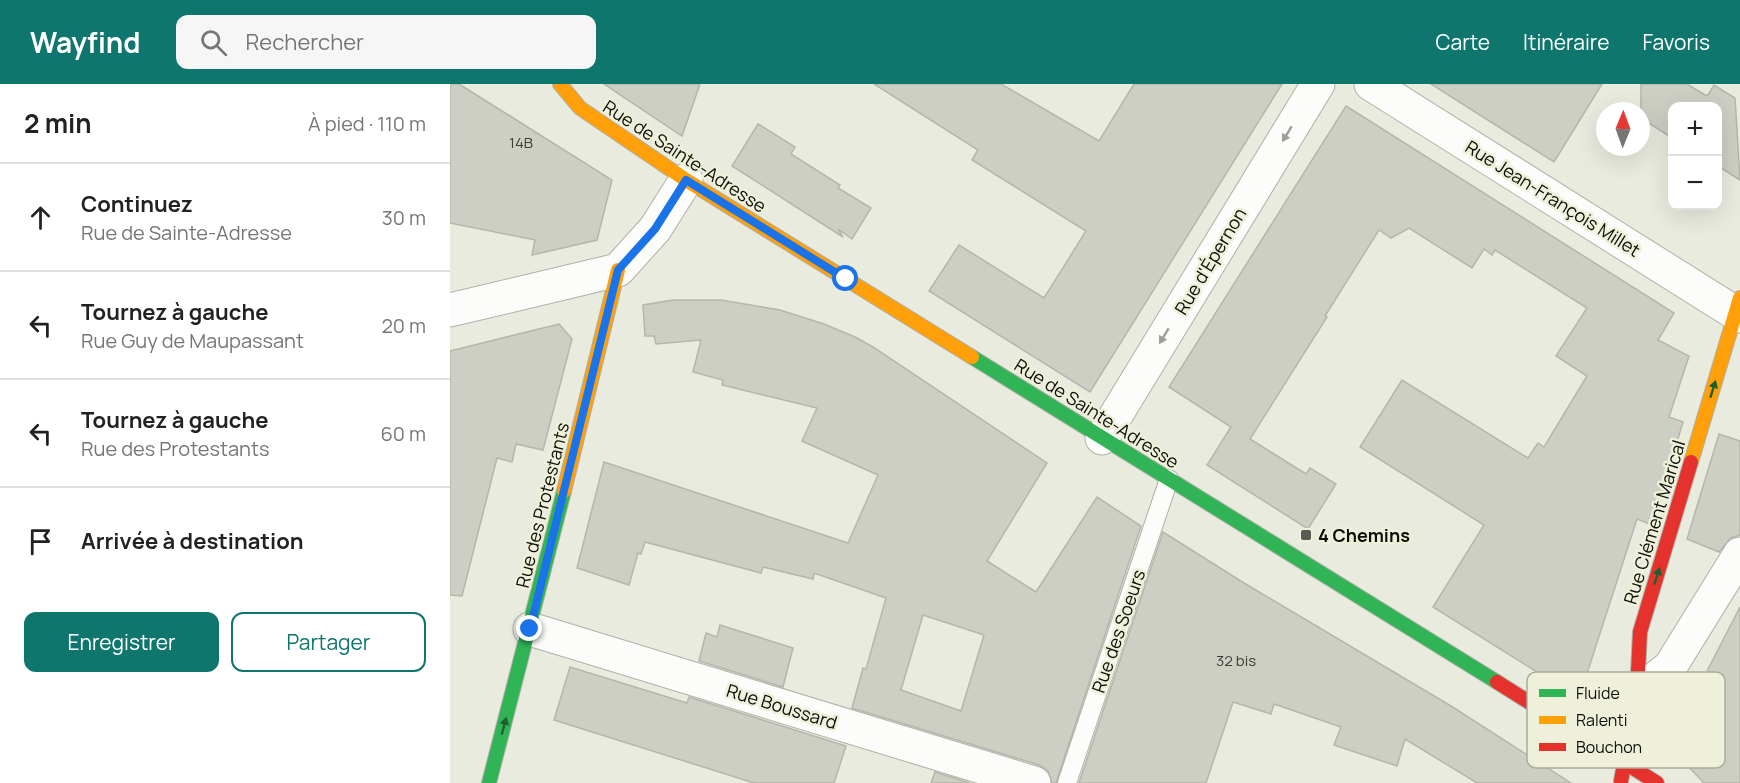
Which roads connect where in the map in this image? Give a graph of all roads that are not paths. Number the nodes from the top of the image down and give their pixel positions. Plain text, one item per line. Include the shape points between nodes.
1 (560, 84) edge
2 (1318, 84) edge
3 (1371, 84) edge
4 (686, 180) junction
5 (618, 270) junction
6 (1738, 309) edge
7 (450, 310) edge
8 (1102, 438) junction
9 (1169, 479) junction
10 (1740, 554) edge
11 (530, 629) junction
12 (1638, 672) edge
13 (1663, 672) edge
14 (1527, 700) edge
15 (1624, 768) edge
16 (1635, 768) edge
17 (489, 783) edge
18 (1034, 783) edge
19 (1067, 783) edge
20 (1621, 783) edge
21 (1657, 783) edge

1 - 4 main road, Rue de Sainte-Adresse via 580,108
2 -> 8 street, Rue d'Épernon
3 - 6 street, Rue Jean-François Millet
4 - 5 street via 655,229
4 - 8 main road, Rue de Sainte-Adresse
5 - 7 street
5 - 11 main road, Rue des Protestants
12 -> 6 main road, Rue Clément Marical via 1640,632
8 - 9 main road, Rue de Sainte-Adresse
9 - 14 main road, Rue de Sainte-Adresse
9 - 19 lane, Rue des Soeurs
10 - 13 street
17 -> 11 main road, Rue des Protestants
11 - 18 street, Rue Boussard
15 - 20 main road, Rue Clément Marical
16 - 21 main road, Rue de Sainte-Adresse

